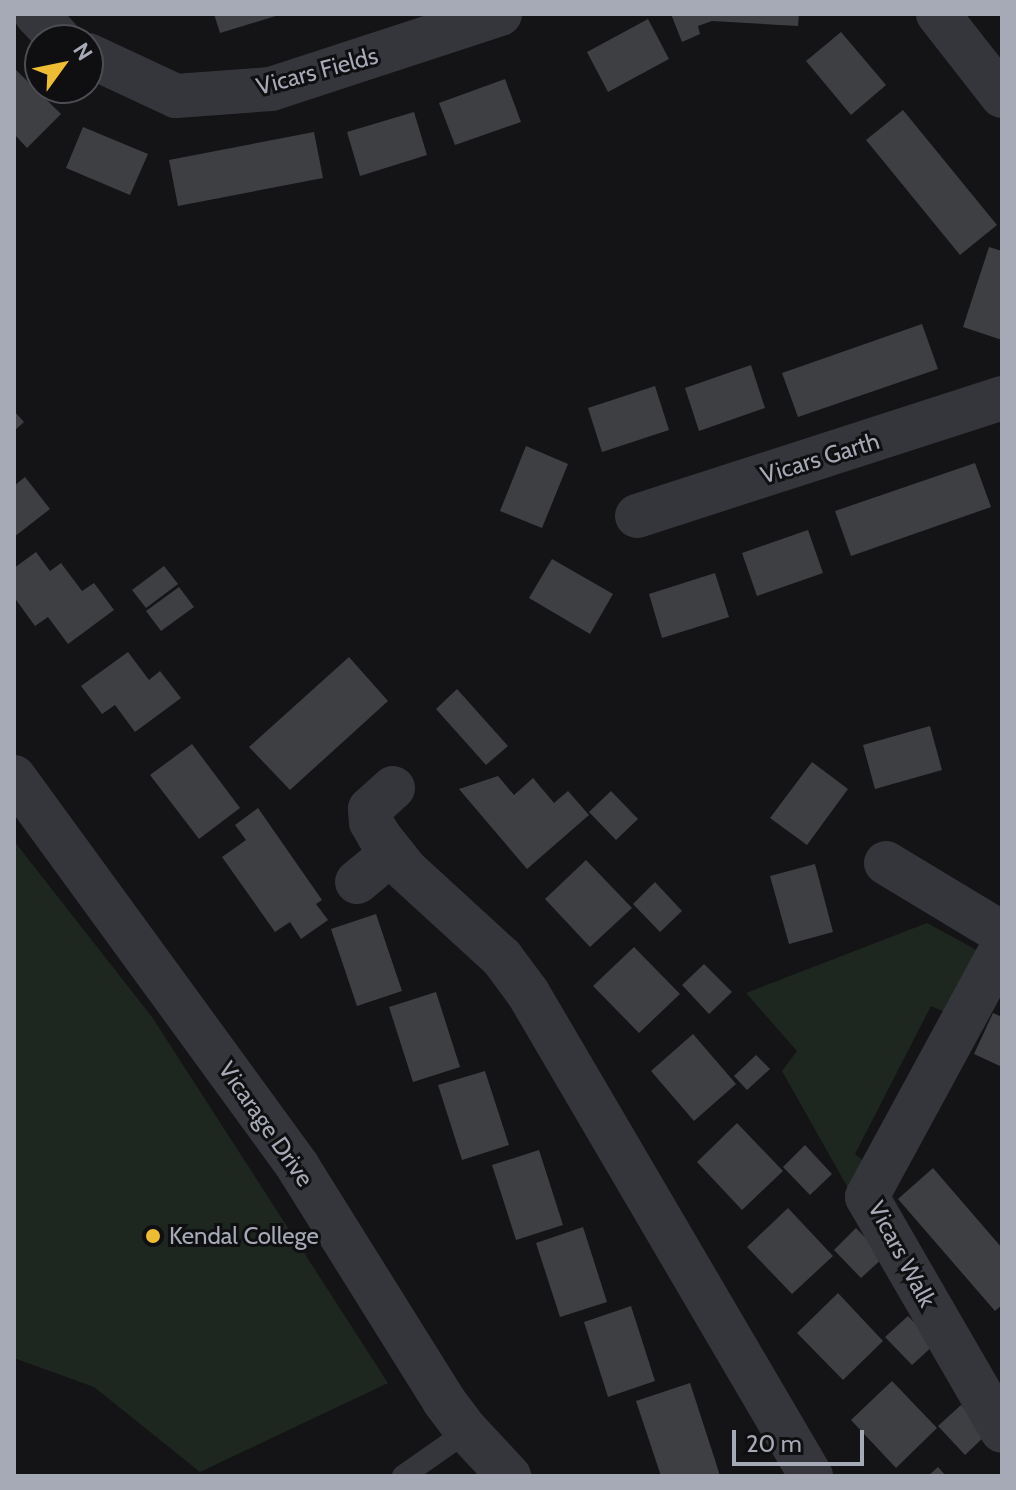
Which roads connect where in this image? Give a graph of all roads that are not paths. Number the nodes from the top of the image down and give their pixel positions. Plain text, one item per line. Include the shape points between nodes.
1 (500, 14) edge
2 (938, 14) edge
3 (104, 62) edge
4 (1002, 96) edge
5 (1002, 398) edge
6 (637, 516) dead end
7 (14, 777) edge
8 (393, 788) dead end
9 (392, 853) junction
10 (886, 863) dead end
11 (357, 882) dead end
12 (1002, 933) edge
13 (1002, 948) edge
14 (467, 1431) junction
15 (1002, 1431) edge
16 (403, 1476) edge
17 (509, 1476) edge
18 (811, 1476) edge

1 - 3 street, Vicars Fields via 271,89 176,96
2 - 4 street
5 - 6 street, Vicars Garth
7 - 14 street, Vicarage Drive via 298,1167
8 - 9 street via 370,809 371,822
9 - 11 street
9 - 18 street via 502,958 528,993
10 - 12 street
13 - 15 street, Vicars Walk via 867,1197
14 - 16 lane
14 - 17 street, Vicarage Drive

